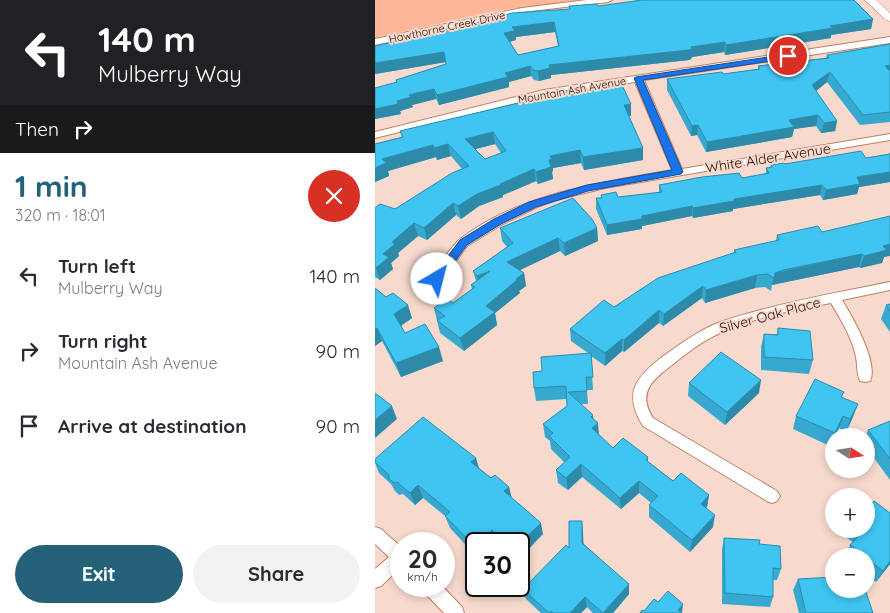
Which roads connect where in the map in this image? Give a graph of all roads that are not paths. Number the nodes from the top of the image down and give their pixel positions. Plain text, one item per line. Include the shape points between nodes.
1 (608, 0) edge
2 (869, 0) edge
3 (890, 18) edge
4 (890, 40) edge
5 (375, 42) edge
6 (639, 78) junction
7 (375, 136) edge
8 (890, 137) edge
9 (678, 172) junction
10 (437, 279) dead end
11 (890, 286) edge
12 (834, 297) junction
13 (865, 376) dead end
14 (771, 496) dead end
15 (375, 534) edge
16 (390, 547) edge
17 (390, 567) edge
18 (375, 580) edge
19 (441, 597) edge
20 (456, 613) edge

1 - 5 street, Hawthorne Creek Drive via 522,10
2 - 3 street
4 - 6 street, Mountain Ash Avenue
6 - 7 street, Mountain Ash Avenue via 529,96
6 - 9 street
8 - 9 street, White Alder Avenue
9 - 10 street, White Alder Avenue via 587,188 533,204 463,243
11 - 12 street, Silver Oak Place
12 - 13 street via 862,353
12 - 14 street, Silver Oak Place via 716,328 687,345 647,377 640,389 640,409 654,427
15 - 16 street
17 - 18 street
19 - 20 street

